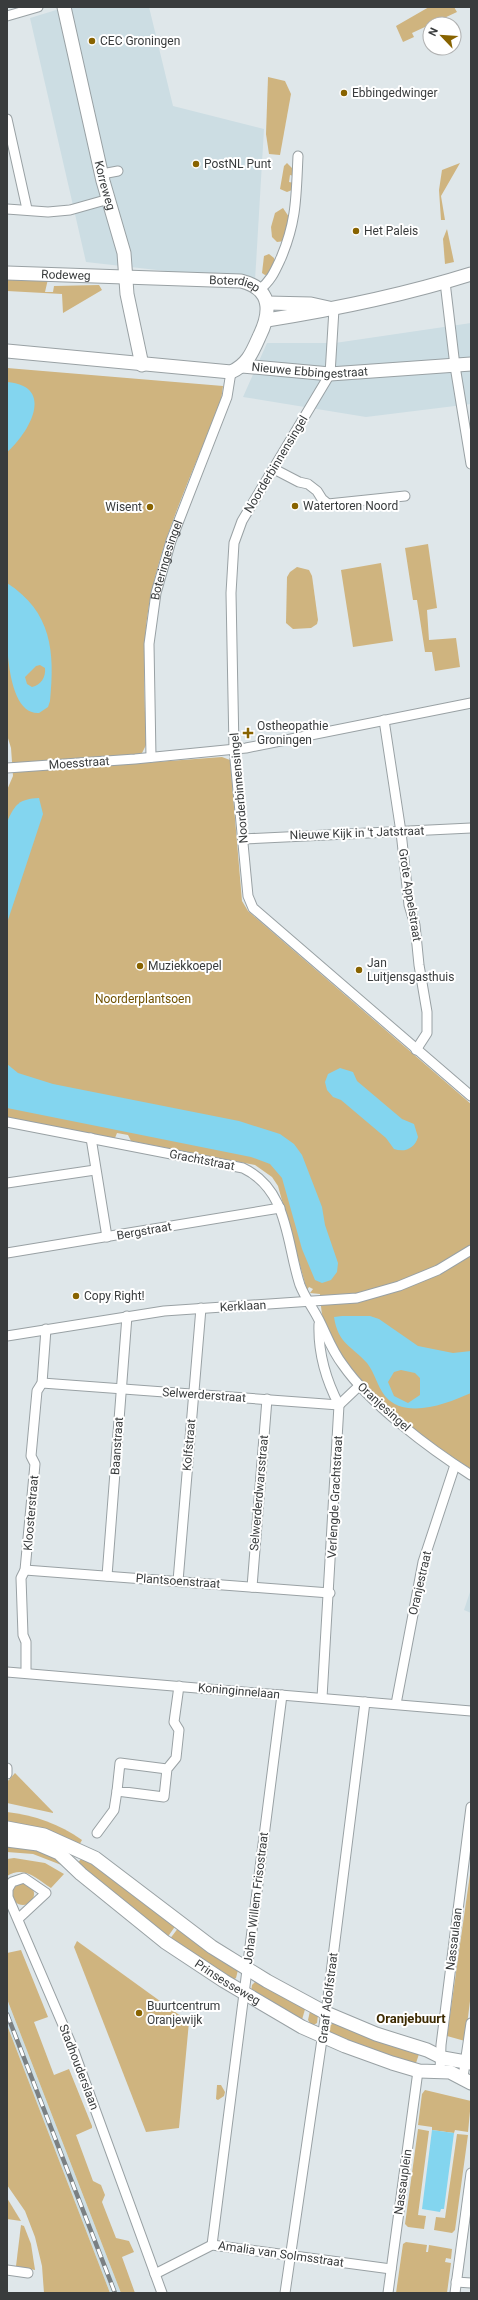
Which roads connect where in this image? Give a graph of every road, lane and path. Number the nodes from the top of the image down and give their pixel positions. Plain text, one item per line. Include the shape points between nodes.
1 (38, 7) edge
2 (64, 7) edge
3 (7, 16) edge
4 (7, 121) edge
5 (298, 156) dead end
6 (109, 199) junction
7 (7, 209) edge
8 (27, 209) junction
9 (7, 272) edge
10 (471, 274) edge
11 (125, 277) junction
12 (445, 282) junction
13 (259, 290) junction
14 (267, 303) junction
15 (334, 309) junction
16 (267, 320) junction
17 (7, 351) edge
18 (142, 364) junction
19 (471, 364) edge
20 (455, 366) junction
21 (236, 369) junction
22 (330, 374) junction
23 (471, 464) edge
24 (274, 469) junction
25 (405, 496) dead end
26 (471, 703) edge
27 (384, 720) junction
28 (234, 749) junction
29 (151, 757) junction
30 (7, 763) edge
31 (7, 769) edge
32 (471, 828) edge
33 (401, 832) junction
34 (243, 838) junction
35 (416, 1050) junction
36 (471, 1096) edge
37 (7, 1122) edge
38 (91, 1138) junction
39 (95, 1170) junction
40 (7, 1184) edge
41 (280, 1208) junction
42 (107, 1237) junction
43 (471, 1250) edge
44 (7, 1253) edge
45 (310, 1303) junction
46 (201, 1308) junction
47 (127, 1316) junction
48 (319, 1320) junction
49 (46, 1329) junction
50 (7, 1336) edge
51 (42, 1383) junction
52 (359, 1386) junction
53 (122, 1389) junction
54 (194, 1394) junction
55 (267, 1400) junction
56 (339, 1405) junction
57 (455, 1465) junction
58 (471, 1475) edge
59 (26, 1570) junction
60 (107, 1576) junction
61 (178, 1581) junction
62 (252, 1587) junction
63 (330, 1593) junction
64 (7, 1672) edge
65 (26, 1673) junction
66 (179, 1686) junction
67 (282, 1695) junction
68 (322, 1698) junction
69 (364, 1702) junction
70 (396, 1704) junction
71 (471, 1711) edge
72 (7, 1768) edge
73 (168, 1769) junction
74 (7, 1774) edge
75 (117, 1791) junction
76 (471, 1807) edge
77 (7, 1828) edge
78 (97, 1833) dead end
79 (7, 1840) edge
80 (18, 1919) junction
81 (246, 1969) junction
82 (244, 1993) junction
83 (326, 2013) junction
84 (471, 2023) edge
85 (323, 2036) junction
86 (440, 2057) junction
87 (468, 2063) edge
88 (418, 2071) junction
89 (440, 2071) junction
90 (467, 2080) edge
91 (471, 2173) edge
92 (212, 2245) junction
93 (290, 2257) junction
94 (391, 2269) junction
95 (7, 2270) edge
96 (28, 2273) dead end
97 (155, 2274) junction
98 (456, 2282) junction
99 (471, 2283) edge
100 (162, 2293) edge
101 (285, 2293) edge
102 (388, 2293) edge
103 (455, 2293) edge

1 - 3 street
2 - 6 street, Korreweg via 110,172
4 - 8 street
5 - 13 street via 295,216 291,234 272,278
6 - 8 street via 70,210 48,212
6 - 11 street, Korreweg via 124,253
7 - 8 street
9 - 11 street, Rodeweg
10 - 12 street, Boterdiep
11 - 13 street, Boterdiep via 242,281
11 - 18 street, Korreweg
12 - 15 street, Boterdiep
12 - 20 street
13 - 14 street, Boterdiep
14 - 15 street, Boterdiep via 311,304
14 - 16 street, Boteringesingel
15 - 16 street, Boterdiep
15 - 22 street, Noorderbinnensingel
16 - 21 street, Boteringesingel via 249,358
17 - 18 street, Nieuwe Ebbingestraat
18 - 21 street, Nieuwe Ebbingestraat
19 - 20 street, Nieuwe Ebbingestraat
20 - 22 street, Nieuwe Ebbingestraat
20 - 23 street
21 - 22 street, Nieuwe Ebbingestraat
21 - 29 street, Boteringesingel via 171,541 156,593 150,644
22 - 24 street, Noorderbinnensingel
24 - 25 street via 308,484 328,504
24 - 28 street, Noorderbinnensingel via 242,521 234,543 231,593
26 - 27 street, Moesstraat
27 - 28 street, Moesstraat
27 - 33 street, Grote Appelstraat
28 - 29 street, Moesstraat
28 - 34 street, Noorderbinnensingel
29 - 31 street, Moesstraat
30 - 31 street
32 - 33 street, Nieuwe Kijk in 't Jatstraat
33 - 34 street, Nieuwe Kijk in 't Jatstraat
33 - 35 street, Grote Appelstraat via 409,905 415,925 428,1020 427,1033
34 - 35 street, Noorderbinnensingel via 248,896 253,908
35 - 36 street, Noorderbinnensingel
37 - 38 street, Grachtstraat
38 - 39 street
38 - 41 street, Grachtstraat via 243,1168 256,1174 267,1184
39 - 40 street
39 - 42 street
41 - 42 street, Bergstraat
41 - 45 street, Grachtstraat via 301,1287
42 - 44 street, Bergstraat
43 - 45 street, Kerklaan via 438,1270 399,1286 358,1298
45 - 46 street, Kerklaan
45 - 48 street
46 - 47 street, Kerklaan
46 - 54 street, Kolfstraat
47 - 49 street, Kerklaan
47 - 53 street, Baanstraat
48 - 52 street, Oranjesingel via 328,1342
48 - 56 street via 318,1345 330,1388
49 - 50 street, Kerklaan
49 - 51 street, Kloosterstraat
51 - 53 street, Selwerderstraat
51 - 59 street, Kloosterstraat via 37,1391 31,1456 35,1464
52 - 56 street
52 - 57 street, Oranjesingel via 408,1430
53 - 54 street, Selwerderstraat
53 - 60 street, Baanstraat
54 - 55 street, Selwerderstraat
54 - 61 street, Kolfstraat
55 - 56 street, Selwerderstraat
55 - 62 street, Selwerderdwarsstraat
56 - 63 street, Verlengde Grachtstraat
57 - 58 street, Oranjesingel
57 - 70 street, Oranjestraat via 423,1562
59 - 60 street, Plantsoenstraat
59 - 65 street, Kloosterstraat via 21,1578
60 - 61 street, Plantsoenstraat
61 - 62 street, Plantsoenstraat
62 - 63 street, Plantsoenstraat
63 - 68 street, Verlengde Grachtstraat
64 - 65 street, Koninginnelaan
65 - 66 street, Koninginnelaan
66 - 67 street, Koninginnelaan
66 - 73 street via 174,1722 179,1730 176,1758
67 - 68 street, Koninginnelaan
67 - 81 street, Johan Willem Frisostraat
68 - 69 street, Koninginnelaan
69 - 70 street, Koninginnelaan
69 - 83 street, Graaf Adolfstraat
70 - 71 street, Koninginnelaan
72 - 74 street
73 - 75 street via 164,1797
73 - 75 street via 120,1763
75 - 78 street via 114,1810
76 - 86 street, Nassaulaan
77 - 81 street, Prinsesseweg via 44,1835 95,1858 190,1932
79 - 82 street, Prinsesseweg via 33,1842 59,1853 165,1942
80 - 80 street, Stadhouderslaan via 7,1893 12,1882 24,1878 46,1893
80 - 97 street, Stadhouderslaan via 72,2046
81 - 82 street, Johan Willem Frisostraat
81 - 83 street, Prinsesseweg
82 - 85 street, Prinsesseweg
82 - 92 street, Johan Willem Frisostraat
83 - 85 street, Graaf Adolfstraat
83 - 86 street, Prinsesseweg
84 - 87 street
85 - 88 street, Prinsesseweg via 368,2055
85 - 93 street, Graaf Adolfstraat
86 - 87 street, Prinsesseweg
86 - 89 street, Nassaulaan
87 - 90 street
88 - 89 street, Prinsesseweg
88 - 94 street, Nassauplein
89 - 90 street, Prinsesseweg
91 - 98 street
92 - 93 street, Amalia van Solmsstraat
92 - 97 street, Amalia van Solmsstraat
93 - 94 street, Amalia van Solmsstraat
93 - 101 street, Graaf Adolfstraat
94 - 102 street, Nassauplein
95 - 96 street
97 - 100 street, Stadhouderslaan
98 - 99 street
98 - 103 street

